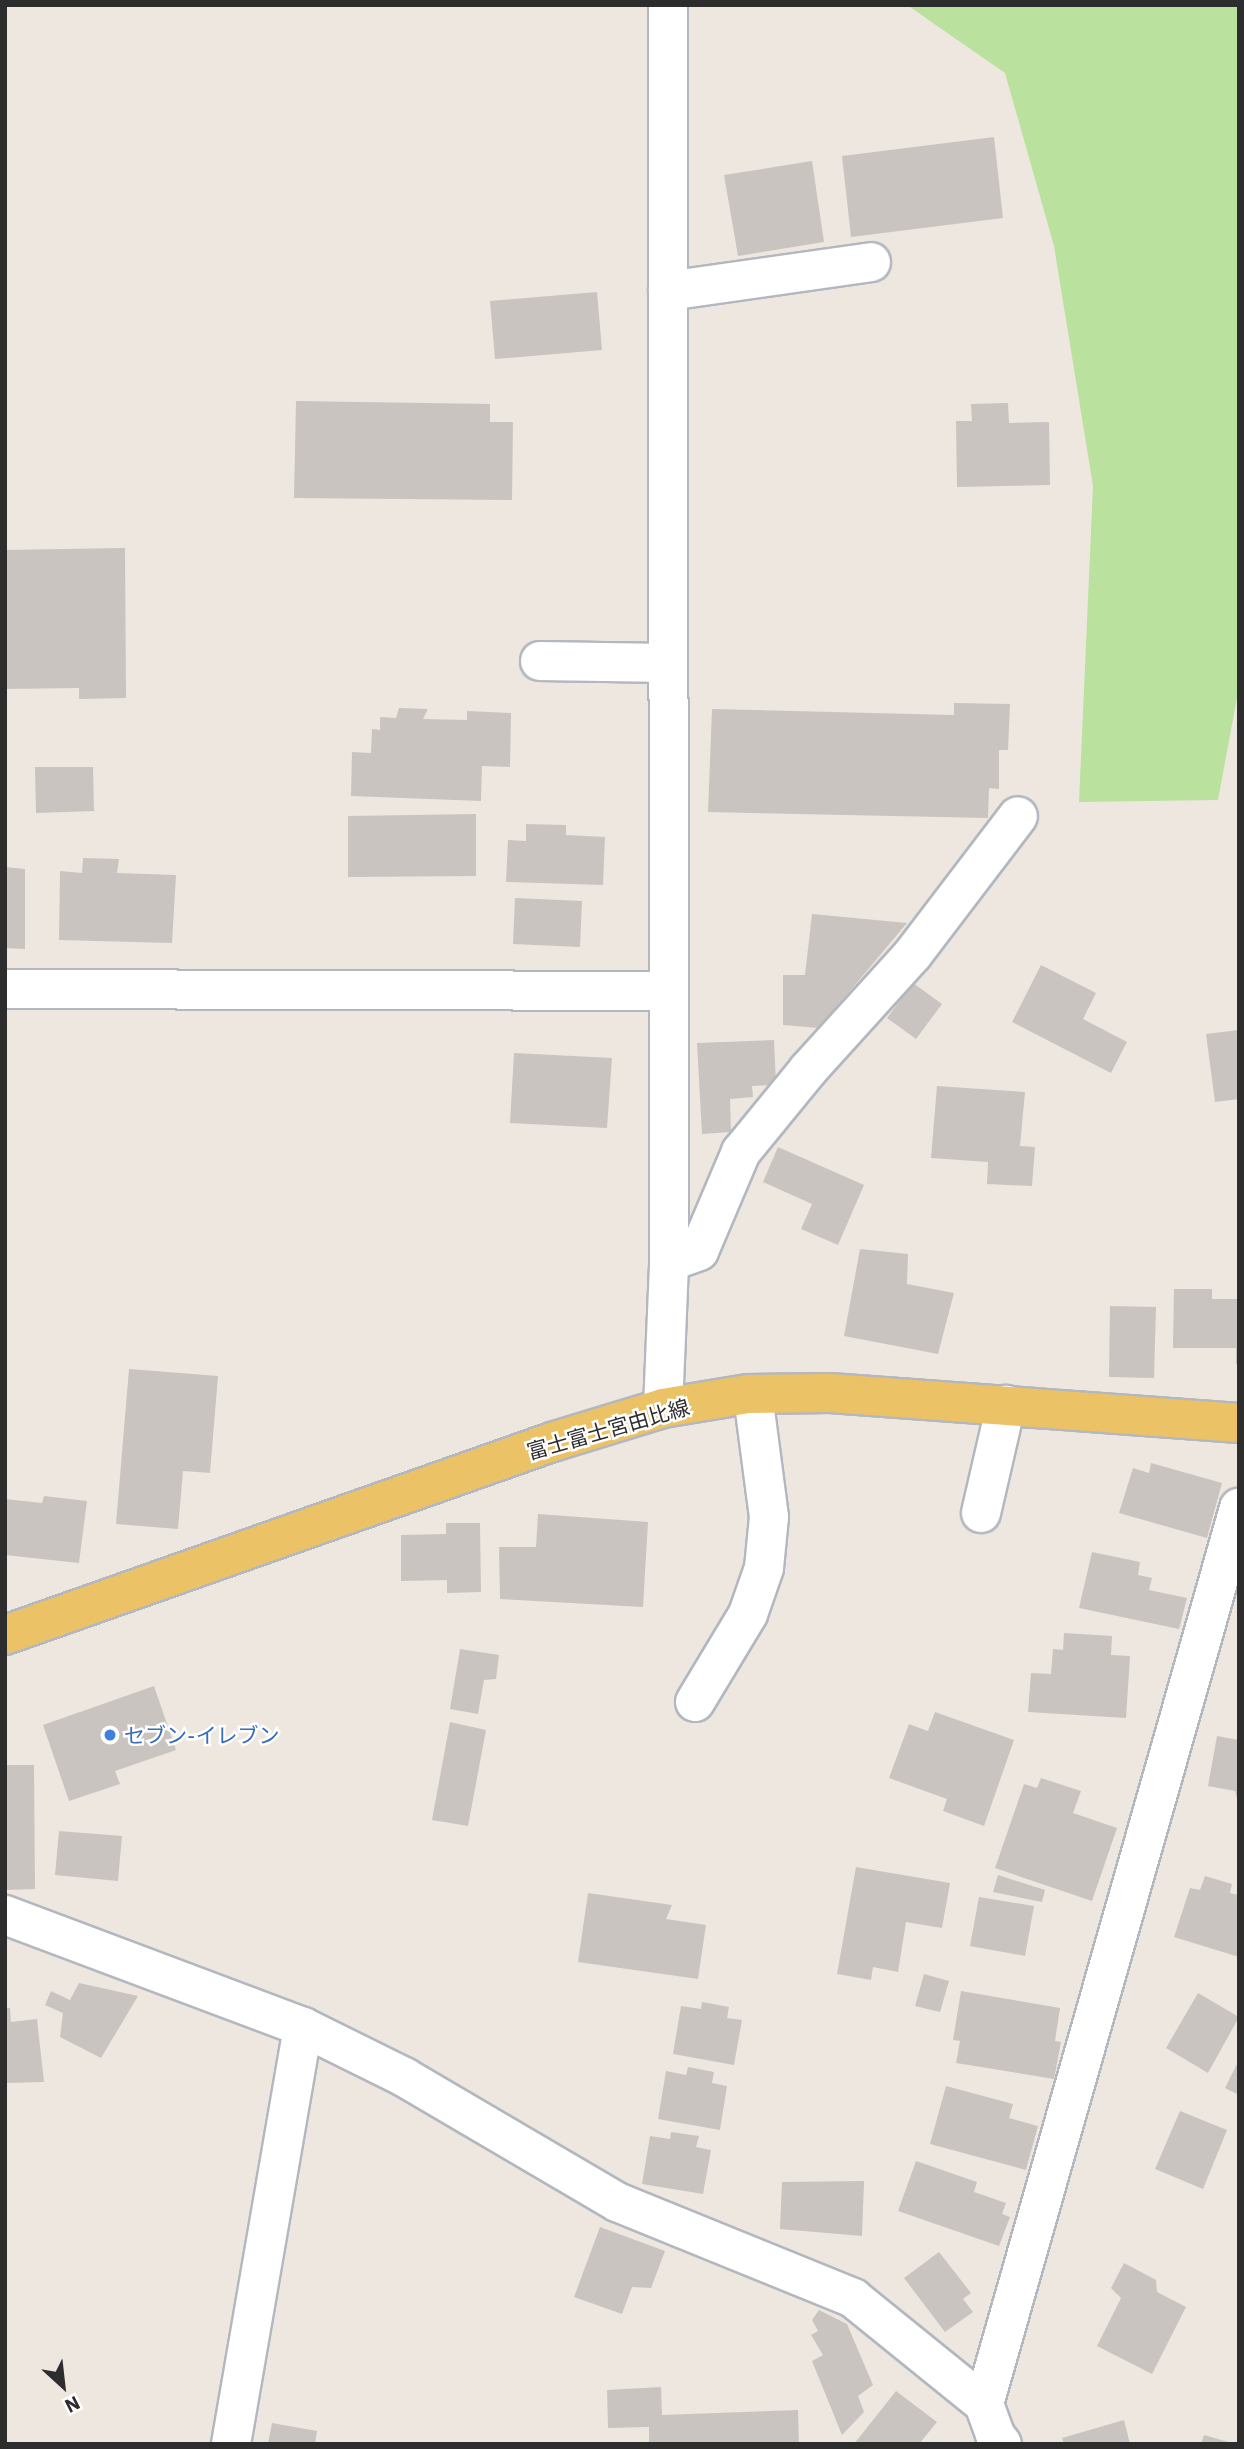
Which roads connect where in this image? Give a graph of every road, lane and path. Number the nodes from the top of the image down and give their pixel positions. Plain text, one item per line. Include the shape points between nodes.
1 (668, 5) edge
2 (871, 262) dead end
3 (668, 291) junction
4 (540, 661) dead end
5 (668, 663) junction
6 (1018, 816) dead end
7 (5, 989) edge
8 (666, 991) junction
9 (669, 1262) junction
10 (753, 1395) junction
11 (1006, 1405) junction
12 (663, 1408) junction
13 (1239, 1423) edge
14 (1239, 1508) edge
15 (981, 1513) dead end
16 (5, 1635) edge
17 (695, 1702) dead end
18 (5, 1915) edge
19 (303, 2027) junction
20 (984, 2404) junction
21 (231, 2444) edge
22 (1002, 2444) edge

1 - 3 street
2 - 3 street
3 - 5 street
4 - 5 street
5 - 8 street
6 - 9 street via 913,954 741,1152 699,1251
7 - 8 street
8 - 9 street
9 - 12 street
10 - 11 main road, 富士富士宮由比線 via 830,1393
10 - 12 main road, 富士富士宮由比線
10 - 17 street via 769,1517 764,1567 748,1614
11 - 13 main road, 富士富士宮由比線
11 - 15 street
12 - 16 main road, 富士富士宮由比線
14 - 20 street
18 - 19 street
19 - 20 street via 404,2077 617,2202 853,2298
19 - 21 street
20 - 22 street

